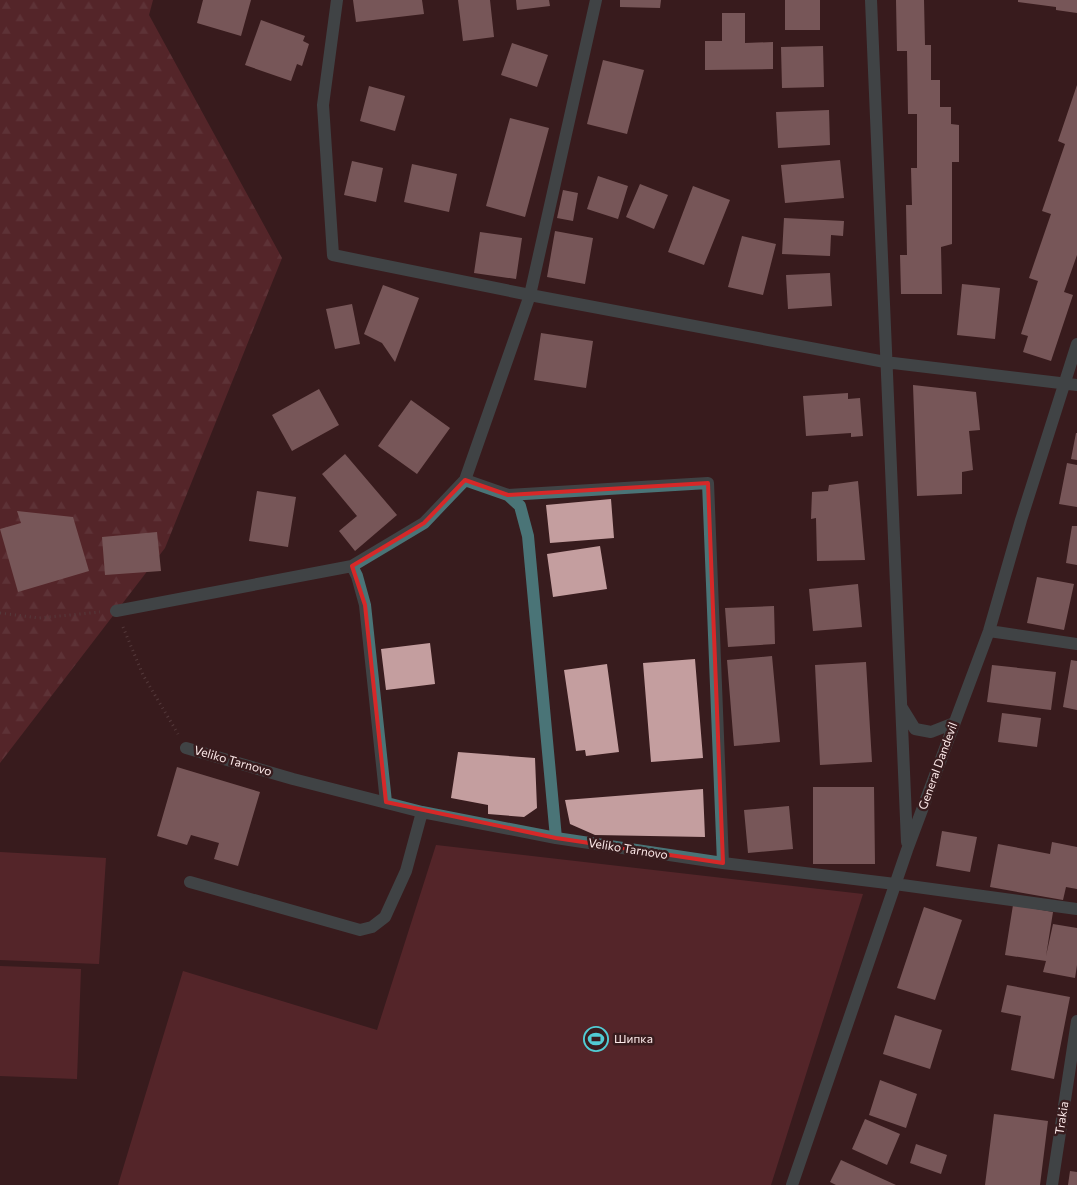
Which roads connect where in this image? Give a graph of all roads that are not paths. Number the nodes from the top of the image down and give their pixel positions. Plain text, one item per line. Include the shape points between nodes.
1 (337, 0) edge
2 (596, 0) edge
3 (871, 0) edge
4 (530, 295) junction
5 (1077, 344) edge
6 (886, 362) junction
7 (1064, 383) junction
8 (1077, 385) edge
9 (465, 480) junction
10 (508, 495) junction
11 (352, 566) junction
12 (116, 610) road end
13 (989, 630) junction
14 (1077, 644) edge
15 (901, 706) junction
16 (954, 723) junction
17 (186, 748) road end
18 (386, 802) junction
19 (422, 812) junction
20 (556, 838) junction
21 (907, 850) junction
22 (723, 863) junction
23 (190, 882) dead end
24 (895, 884) junction
25 (1077, 909) edge
26 (1077, 1021) edge
27 (792, 1185) edge
28 (1052, 1185) edge

1 - 4 street via 323,105 333,255
2 - 4 street
3 - 6 street
4 - 6 street
4 - 9 street
5 - 7 street, General Dandevil
6 - 7 street
6 - 15 street
7 - 8 street
7 - 13 street, General Dandevil
9 - 10 street
9 - 11 street via 424,523
10 - 20 street via 520,506 528,536
10 - 22 street via 708,483
11 - 12 street
11 - 18 street via 365,605
13 - 14 street
13 - 16 street, General Dandevil
15 - 16 street via 915,729 931,732
15 - 21 street
16 - 21 street, General Dandevil
17 - 18 street, Veliko Tarnovo
18 - 19 street, Veliko Tarnovo
19 - 20 street, Veliko Tarnovo
19 - 23 street via 406,870 385,917 372,927 360,930
20 - 22 street, Veliko Tarnovo
21 - 24 street, General Dandevil
22 - 24 street, Veliko Tarnovo
24 - 25 street, Veliko Tarnovo
24 - 27 street, General Dandevil
26 - 28 street, Trakia

